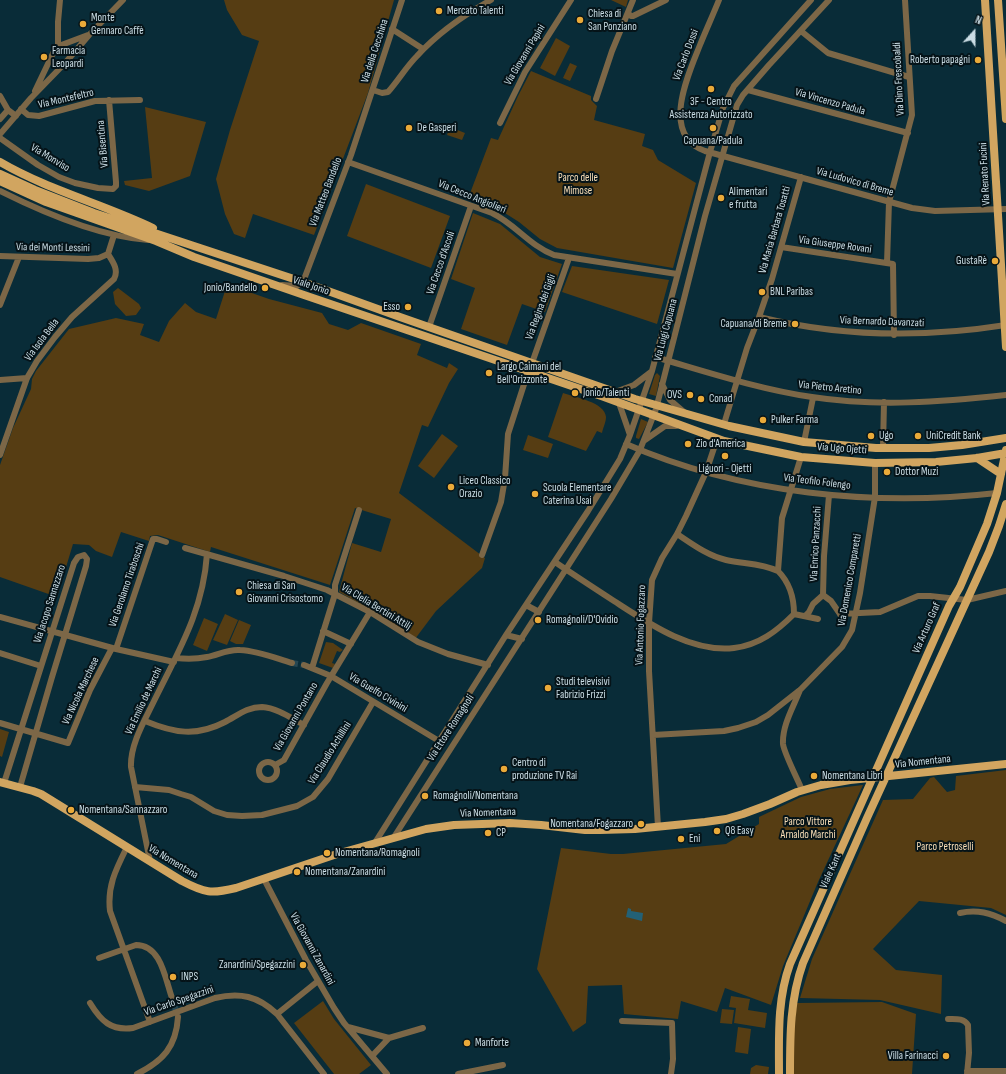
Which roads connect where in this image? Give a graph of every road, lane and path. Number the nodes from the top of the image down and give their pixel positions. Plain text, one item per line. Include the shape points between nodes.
1 (60, 0) edge
2 (123, 0) edge
3 (402, 0) edge
4 (491, 0) edge
5 (571, 0) edge
6 (633, 0) edge
7 (666, 0) edge
8 (719, 0) edge
9 (811, 0) edge
10 (830, 0) edge
11 (905, 0) edge
12 (985, 0) edge
13 (998, 0) edge
14 (628, 12) junction
15 (392, 29) junction
16 (801, 31) junction
17 (89, 35) junction
18 (59, 46) junction
19 (424, 49) junction
20 (53, 56) junction
21 (69, 58) junction
22 (756, 60) junction
23 (64, 64) junction
24 (766, 69) junction
25 (909, 77) junction
26 (373, 90) junction
27 (748, 90) junction
28 (0, 96) edge
29 (31, 98) junction
30 (596, 99) dead end
31 (109, 100) junction
32 (140, 100) dead end
33 (366, 108) joint
34 (21, 109) junction
35 (8, 110) junction
36 (16, 116) junction
37 (0, 119) edge
38 (1006, 119) edge
39 (500, 123) dead end
40 (0, 134) edge
41 (908, 134) junction
42 (0, 138) edge
43 (710, 152) junction
44 (722, 156) junction
45 (0, 162) edge
46 (348, 162) junction
47 (0, 174) edge
48 (801, 177) junction
49 (0, 181) edge
50 (116, 186) joint
51 (0, 191) edge
52 (889, 202) junction
53 (471, 206) junction
54 (1002, 209) edge
55 (114, 235) junction
56 (156, 241) junction
57 (183, 242) junction
58 (781, 248) junction
59 (108, 254) junction
60 (0, 256) edge
61 (19, 257) junction
62 (569, 258) junction
63 (890, 264) junction
64 (677, 274) junction
65 (303, 282) junction
66 (270, 284) junction
67 (332, 292) junction
68 (316, 300) junction
69 (0, 305) edge
70 (759, 317) junction
71 (1005, 325) edge
72 (429, 328) junction
73 (894, 335) junction
74 (1006, 346) edge
75 (655, 357) junction
76 (668, 361) junction
77 (532, 363) junction
78 (652, 371) junction
79 (528, 372) junction
80 (664, 376) junction
81 (27, 378) junction
82 (0, 380) edge
83 (737, 381) junction
84 (662, 384) junction
85 (615, 392) junction
86 (1006, 395) edge
87 (813, 398) junction
88 (642, 402) junction
89 (884, 402) junction
90 (619, 403) junction
91 (657, 406) junction
92 (673, 410) junction
93 (639, 411) junction
94 (685, 413) junction
95 (653, 416) junction
96 (669, 422) junction
97 (724, 424) junction
98 (681, 426) junction
99 (630, 435) junction
100 (1006, 438) edge
101 (717, 439) junction
102 (645, 440) junction
103 (804, 442) junction
104 (626, 444) junction
105 (883, 448) junction
106 (640, 450) junction
107 (1006, 452) edge
108 (0, 455) edge
109 (800, 457) junction
110 (977, 458) junction
111 (875, 463) junction
112 (706, 472) junction
113 (1001, 474) junction
114 (1000, 488) edge
115 (792, 490) junction
116 (829, 495) junction
117 (875, 497) junction
118 (1006, 504) edge
119 (359, 510) dead end
120 (581, 522) junction
121 (592, 528) junction
122 (677, 534) junction
123 (166, 542) dead end
124 (185, 548) dead end
125 (207, 554) junction
126 (482, 555) dead end
127 (555, 562) junction
128 (566, 570) junction
129 (778, 571) junction
130 (1006, 591) edge
131 (335, 594) junction
132 (823, 595) junction
133 (953, 598) junction
134 (967, 600) junction
135 (526, 605) junction
136 (370, 612) junction
137 (539, 612) junction
138 (857, 612) junction
139 (794, 614) junction
140 (805, 616) junction
141 (0, 617) edge
142 (818, 620) dead end
143 (648, 623) junction
144 (323, 631) junction
145 (52, 632) junction
146 (65, 635) junction
147 (506, 636) junction
148 (522, 639) junction
149 (351, 644) junction
150 (114, 649) junction
151 (0, 653) edge
152 (175, 660) junction
153 (292, 663) tunnel mouth
154 (304, 665) tunnel mouth
155 (488, 665) junction
156 (41, 666) junction
157 (312, 668) junction
158 (332, 676) junction
159 (476, 684) junction
160 (801, 689) junction
161 (487, 691) junction
162 (373, 702) junction
163 (145, 721) junction
164 (0, 723) edge
165 (304, 725) junction
166 (22, 730) junction
167 (36, 734) junction
168 (653, 735) junction
169 (892, 735) junction
170 (439, 741) junction
171 (902, 741) junction
172 (1006, 764) edge
173 (275, 765) dead end
174 (886, 777) junction
175 (873, 778) junction
176 (2, 782) edge
177 (20, 787) junction
178 (135, 787) junction
179 (802, 790) junction
180 (388, 822) junction
181 (658, 827) junction
182 (399, 829) junction
183 (394, 837) junction
184 (376, 842) junction
185 (127, 847) junction
186 (150, 861) junction
187 (264, 878) junction
188 (960, 912) dead end
189 (1006, 921) edge
190 (800, 940) junction
191 (124, 948) junction
192 (807, 953) junction
193 (99, 958) dead end
194 (798, 976) junction
195 (318, 981) junction
196 (782, 991) junction
197 (172, 998) tunnel mouth
198 (90, 1003) dead end
199 (277, 1014) junction
200 (178, 1017) tunnel mouth
201 (948, 1019) dead end
202 (622, 1021) dead end
203 (150, 1022) junction
204 (348, 1027) junction
205 (423, 1028) dead end
206 (389, 1038) junction
207 (372, 1056) junction
208 (504, 1065) dead end
209 (1006, 1072) edge
210 (967, 1073) edge
211 (137, 1074) edge
212 (324, 1074) edge
213 (388, 1074) edge
214 (458, 1074) edge
215 (671, 1074) edge
216 (779, 1074) edge
217 (790, 1074) edge

1 - 18 street
2 - 17 street
3 - 15 street, Via della Cecchina
4 - 19 street via 455,23
5 - 39 street, Via Giovanni Papini via 525,72
6 - 14 street
7 - 14 street via 633,16
8 - 43 street, Via Carlo Dossi via 684,85 681,108 682,125 687,138 695,147
9 - 22 street, Via Luigi Capuana
10 - 16 street, Via Luigi Capuana
11 - 25 street, Via Dino Frescobaldi
12 - 54 main road, Via Renato Fucini
13 - 38 main road
14 - 30 street
15 - 19 street
15 - 26 street, Via della Cecchina
16 - 24 street, Via Luigi Capuana
16 - 25 street via 828,53
17 - 18 street
17 - 21 street
18 - 20 street
18 - 21 street via 67,47
19 - 26 street via 388,92
20 - 23 street via 55,62
20 - 29 street
21 - 23 street
22 - 24 street
22 - 43 street, Via Luigi Capuana via 728,95
23 - 29 street
24 - 27 street, Via Luigi Capuana
25 - 41 street, Via Dino Frescobaldi via 912,115
26 - 33 street, Via della Cecchina
27 - 41 street, Via Vincenzo Padula
27 - 44 street, Via Luigi Capuana via 737,105
28 - 35 street
29 - 34 street
31 - 32 street, Via Montefeltro
31 - 34 street, Via Montefeltro via 38,116 28,115
31 - 50 street, Via Bisentina
33 - 46 street, Via Matteo Bandello
34 - 36 street
35 - 36 street
35 - 37 street
36 - 40 street
41 - 52 street, Via Dino Frescobaldi
42 - 50 street, Via Monviso via 38,165 64,179 100,189 113,189
43 - 44 street, Via Ludovico di Breme
43 - 64 street, Via Luigi Capuana
44 - 48 street, Via Ludovico di Breme
44 - 76 street, Via Luigi Capuana
45 - 57 main road via 45,185
46 - 53 street, Via Cecco Angiolieri
46 - 65 street, Via Matteo Bandello
47 - 57 main road, Viale Jonio via 64,202
48 - 52 street, Via Ludovico di Breme
48 - 58 street, Via Maria Barbara Tosatti
49 - 56 main road, Viale Jonio via 46,202
51 - 55 street via 62,218
52 - 54 street, Via Ludovico di Breme via 929,211
52 - 63 street, Via Dino Frescobaldi
53 - 62 street, Via Cecco Angiolieri via 502,218 542,250
53 - 72 street, Via Cecco d'Ascoli
54 - 71 main road, Via Renato Fucini
55 - 56 street
55 - 59 street
56 - 66 main road, Viale Jonio
57 - 65 main road, Viale Jonio
58 - 63 street, Via Giuseppe Rovani
58 - 70 street, Via Maria Barbara Tosatti
59 - 61 street, Via dei Monti Lessini via 88,259
59 - 81 street, Via Isola Bella via 116,269 114,278 64,327 42,353
60 - 61 street, Via dei Monti Lessini
61 - 69 street
62 - 64 street, Via Cecco Angiolieri
62 - 77 street, Via Regina dei Gigli
63 - 73 street, Via Dino Frescobaldi
64 - 75 street, Via Luigi Capuana
65 - 66 street via 299,286
65 - 67 main road, Viale Jonio
66 - 68 main road, Viale Jonio
67 - 68 street via 320,292
67 - 72 main road, Viale Jonio
68 - 79 main road, Viale Jonio
70 - 73 street, Via Bernardo Davanzati via 820,329
70 - 83 street, Via Maria Barbara Tosatti
71 - 73 street, Via Bernardo Davanzati
71 - 74 main road, Via Renato Fucini
72 - 77 main road, Viale Jonio
75 - 76 street, Via Pietro Aretino
75 - 78 street, Via Luigi Capuana
76 - 80 street, Via Luigi Capuana
76 - 83 street, Via Pietro Aretino
77 - 85 main road, Viale Jonio
78 - 80 street, Via Luigi Capuana
78 - 85 street via 637,383
78 - 88 street, Via Ettore Romagnoli
79 - 90 main road, Viale Jonio
79 - 126 street via 508,434 501,502
80 - 84 street, Via Ettore Romagnoli
81 - 82 street
81 - 108 street, Via Isola Bella
83 - 87 street, Via Pietro Aretino
83 - 97 street, Via Maria Barbara Tosatti
84 - 91 street, Via Ettore Romagnoli
84 - 94 street via 670,400
85 - 88 main road, Viale Jonio
86 - 89 street, Via Pietro Aretino via 929,402
87 - 89 street, Via Pietro Aretino
87 - 103 street
88 - 91 main road, Viale Jonio
88 - 93 street, Via Ettore Romagnoli
89 - 105 street
90 - 93 main road, Viale Jonio
90 - 99 street
91 - 92 main road, Via Ugo Ojetti
91 - 95 street, Via Ettore Romagnoli
92 - 94 main road, Via Ugo Ojetti
92 - 96 street
93 - 95 main road, Viale Jonio
93 - 99 street, Via Ettore Romagnoli
94 - 97 main road, Via Ugo Ojetti
95 - 96 main road, Via Ugo Ojetti
95 - 102 street, Via Ettore Romagnoli
96 - 98 main road, Via Ugo Ojetti
97 - 103 main road, Via Ugo Ojetti
98 - 101 main road, Via Ugo Ojetti
98 - 102 street via 664,426
99 - 104 street, Via Ettore Romagnoli
100 - 105 main road, Via Ugo Ojetti via 929,448
101 - 109 main road, Via Ugo Ojetti
101 - 112 street, Via Antonio Fogazzaro
102 - 106 street, Via Ettore Romagnoli
103 - 105 main road, Via Ugo Ojetti
104 - 106 street, Via Teofilo Folengo
104 - 120 street, Via Ettore Romagnoli
106 - 112 street, Via Teofilo Folengo
106 - 121 street, Via Ettore Romagnoli
107 - 110 main road, Via Ugo Ojetti
107 - 113 main road, Via Arturo Graf
109 - 111 main road, Via Ugo Ojetti
109 - 115 street
110 - 111 main road, Via Ugo Ojetti
110 - 113 main road
111 - 117 street, Via Domenico Comparetti
112 - 115 street, Via Teofilo Folengo
112 - 122 street, Via Antonio Fogazzaro
113 - 114 main road, Via Arturo Graf
114 - 117 street, Via Teofilo Folengo via 919,498
114 - 133 main road, Via Arturo Graf via 975,553
115 - 116 street, Via Teofilo Folengo
115 - 129 street via 782,518
116 - 117 street, Via Teofilo Folengo
116 - 132 street, Via Enrico Panzacchi
117 - 138 street, Via Domenico Comparetti
118 - 134 main road via 997,532
119 - 131 street
120 - 121 street
120 - 127 street, Via Ettore Romagnoli
121 - 128 street, Via Ettore Romagnoli
122 - 129 street via 720,558 760,564
122 - 143 street, Via Antonio Fogazzaro via 652,580
123 - 150 street, Via Gerolamo Tiraboschi via 153,539
124 - 125 street, Via Clelia Bertini Attilj
125 - 131 street, Via Clelia Bertini Attilj
125 - 152 street, Via Emilio de Marchi via 200,602
127 - 128 street
127 - 135 street, Via Ettore Romagnoli
128 - 137 street, Via Ettore Romagnoli
128 - 143 street
129 - 139 street via 791,591
130 - 134 street
131 - 136 street, Via Clelia Bertini Attilj
131 - 144 street
132 - 138 street, Via Enrico Panzacchi via 831,601 838,615
132 - 140 street, Via Enrico Panzacchi
133 - 134 street
133 - 138 street via 918,596 882,611
133 - 169 main road, Via Arturo Graf
134 - 171 main road
135 - 137 street
135 - 147 street, Via Ettore Romagnoli
136 - 149 street, Via Giovanni Pontano
136 - 155 street, Via Clelia Bertini Attilj via 423,645
137 - 148 street, Via Ettore Romagnoli
138 - 160 street, Via Domenico Comparetti via 852,630 842,647
139 - 140 street
139 - 143 street via 769,636 728,649 682,640
140 - 142 street
141 - 145 street
143 - 168 street, Via Antonio Fogazzaro
144 - 149 street
144 - 157 street
145 - 146 street
145 - 146 street, Via Jacopo Sannazzaro via 74,563 84,555 87,558 86,566
145 - 156 street, Via Jacopo Sannazzaro
146 - 150 street
146 - 167 street, Via Jacopo Sannazzaro
147 - 148 street
147 - 155 street, Via Ettore Romagnoli
148 - 161 street, Via Ettore Romagnoli
149 - 158 street, Via Giovanni Pontano
150 - 152 street
150 - 167 street, Via Nicola Marchese via 90,690 68,743
151 - 156 street
152 - 153 street via 208,657 240,650
152 - 163 street, Via Emilio de Marchi
154 - 157 street, Via Guelfo Civinini
155 - 159 street, Via Ettore Romagnoli
156 - 166 street, Via Jacopo Sannazzaro
157 - 158 street, Via Guelfo Civinini
158 - 162 street, Via Guelfo Civinini
158 - 165 street, Via Giovanni Pontano
159 - 161 street
159 - 170 street, Via Ettore Romagnoli
160 - 168 street, Via Domenico Comparetti via 763,719 743,727 724,731
160 - 179 street via 788,720 783,743
161 - 182 street, Via Ettore Romagnoli
162 - 170 street, Via Guelfo Civinini
162 - 178 street, Via Claudio Achillini via 328,779 313,797 297,806 262,815 227,815 214,812 191,797 169,790
163 - 165 street via 173,731 199,731 223,723 249,709 261,707 280,712
163 - 178 street, Via Emilio de Marchi via 131,757
164 - 166 street
165 - 173 street, Via Giovanni Pontano via 284,760
166 - 167 street
166 - 176 street, Via Jacopo Sannazzaro
167 - 177 street, Via Jacopo Sannazzaro
168 - 181 street, Via Antonio Fogazzaro
169 - 171 street
169 - 175 main road, Via Arturo Graf
170 - 180 street, Via Ettore Romagnoli
171 - 174 main road
172 - 174 main road, Via Nomentana
174 - 175 main road, Via Nomentana
174 - 192 main road, Viale Kant
175 - 179 main road, Via Nomentana via 830,783
175 - 190 main road, Viale Kant
176 - 177 main road, Via Nomentana
177 - 185 main road, Via Nomentana via 40,794
178 - 186 street, Via Emilio de Marchi
179 - 181 main road, Via Nomentana via 732,817
180 - 182 street
180 - 184 street, Via Ettore Romagnoli
181 - 183 main road, Via Nomentana via 590,830 525,824 471,824 426,829
182 - 183 street, Via Ettore Romagnoli
183 - 184 main road, Via Nomentana
184 - 187 main road, Via Nomentana
185 - 186 main road, Via Nomentana
185 - 191 street via 113,876 109,897 111,916
186 - 187 main road, Via Nomentana via 191,886 209,892 226,890
187 - 195 street, Via Giovanni Zanardini
188 - 189 street via 981,911
190 - 192 street via 798,955 802,957
190 - 196 main road, Viale Kant
191 - 193 street
191 - 197 street via 142,945 154,952
191 - 203 street
192 - 194 main road, Viale Kant
194 - 196 street, Viale Kant via 800,963 795,961
194 - 217 main road, Viale Kant via 792,1012
195 - 199 street
195 - 204 street, Via Giovanni Zanardini
196 - 216 main road, Viale Kant
198 - 203 street, Via Carlo Spegazzini via 102,1020 111,1026 133,1028
199 - 203 street, Via Carlo Spegazzini via 262,1002 240,995 215,998
199 - 212 street, Via Carlo Spegazzini
200 - 211 street via 174,1039 165,1054 159,1062
201 - 210 street via 963,1020 968,1025
202 - 215 street via 672,1023
204 - 206 street
204 - 207 street, Via Giovanni Zanardini
205 - 206 street
206 - 207 street
207 - 213 street, Via Giovanni Zanardini
208 - 214 street
209 - 210 street

